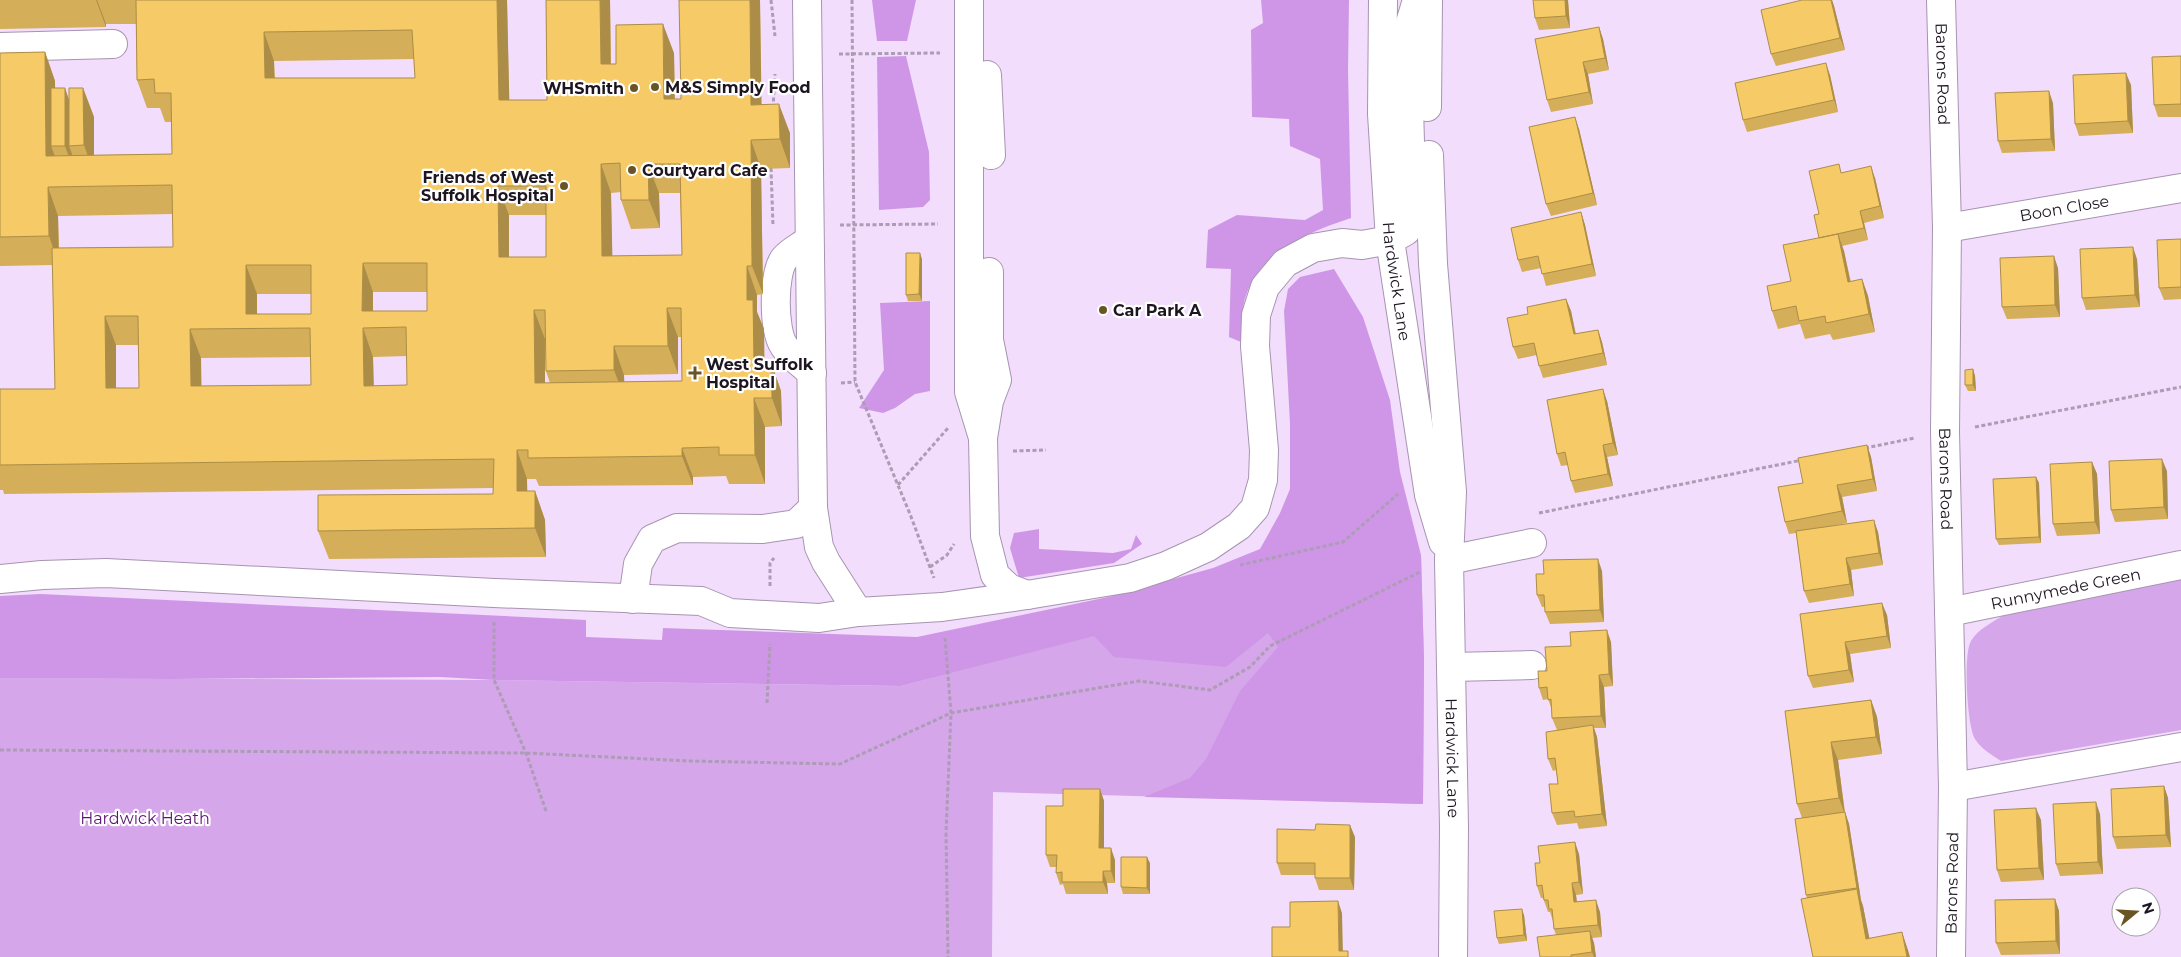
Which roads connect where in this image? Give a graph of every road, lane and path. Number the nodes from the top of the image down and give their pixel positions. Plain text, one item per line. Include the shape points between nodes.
1 (771, 0) edge
2 (807, 0) edge
3 (852, 0) edge
4 (969, 0) edge
5 (1383, 0) edge
6 (1417, 0) edge
7 (1428, 0) edge
8 (1941, 0) edge
9 (113, 44) dead end
10 (776, 46) dead end
11 (0, 47) edge
12 (944, 53) dead end
13 (860, 54) dead end
14 (776, 64) dead end
15 (988, 75) dead end
16 (772, 114) edge
17 (992, 155) dead end
18 (2181, 188) edge
19 (945, 224) dead end
20 (875, 225) dead end
21 (1947, 228) junction
22 (989, 230) dead end
23 (1390, 240) junction
24 (1362, 245) junction
25 (1412, 382) junction
26 (2181, 387) edge
27 (953, 421) dead end
28 (1945, 432) junction
29 (983, 438) junction
30 (1857, 450) edge
31 (1808, 459) edge
32 (1426, 472) junction
33 (898, 485) junction
34 (813, 508) junction
35 (1535, 514) dead end
36 (1532, 543) dead end
37 (1437, 564) junction
38 (2181, 565) edge
39 (1230, 566) dead end
40 (0, 579) edge
41 (494, 593) junction
42 (1027, 596) junction
43 (634, 599) junction
44 (942, 607) junction
45 (858, 612) junction
46 (1949, 612) junction
47 (1532, 665) dead end
48 (1452, 667) junction
49 (952, 713) junction
50 (2181, 747) edge
51 (0, 750) edge
52 (526, 753) junction
53 (1953, 787) junction
54 (546, 811) dead end
55 (948, 957) edge
56 (1453, 957) edge
57 (1951, 957) edge

1 - 10 path
2 - 34 street
3 - 33 path via 855,382
4 - 29 street via 969,392
5 - 23 street, Hardwick Lane via 1382,114
6 - 23 street via 1407,33 1412,216 1406,231
7 - 37 street, Hardwick Lane via 1427,96 1433,264 1452,492
8 - 21 street, Barons Road
9 - 11 street
12 - 13 path
14 - 16 path
15 - 17 street
18 - 21 street, Boon Close
19 - 20 path
21 - 28 street, Barons Road
22 - 29 street via 989,340 997,380
23 - 24 street
23 - 25 street, Hardwick Lane
24 - 25 street via 1375,256 1385,284 1395,337
24 - 42 street via 1342,242 1313,248 1285,263 1265,287 1256,315 1255,346 1264,450 1263,480 1255,508 1239,526 1208,547 1130,578
25 - 32 street, Hardwick Lane
26 - 28 path
27 - 33 path
28 - 30 path
28 - 46 street, Barons Road
29 - 42 street via 984,536 995,575 1009,588
31 - 35 path
32 - 37 street, Hardwick Lane
32 - 39 path via 1415,478 1343,542
33 - 44 path
34 - 43 street via 796,524 763,529 677,528 652,539 638,564
34 - 45 street via 819,547
36 - 37 street
37 - 48 street, Hardwick Lane
37 - 49 path via 1270,646 1250,667 1210,690 1139,681
38 - 46 street, Runnymede Green
40 - 41 street via 42,574 106,573
41 - 43 street
41 - 52 path via 494,680
42 - 44 street
43 - 45 street via 701,601 730,613 771,616 819,618
44 - 45 street
44 - 49 path
46 - 53 street, Barons Road
47 - 48 street
48 - 56 street, Hardwick Lane
49 - 52 path via 840,764
49 - 55 path via 946,833
50 - 53 street
51 - 52 path
52 - 54 path
53 - 57 street, Barons Road

